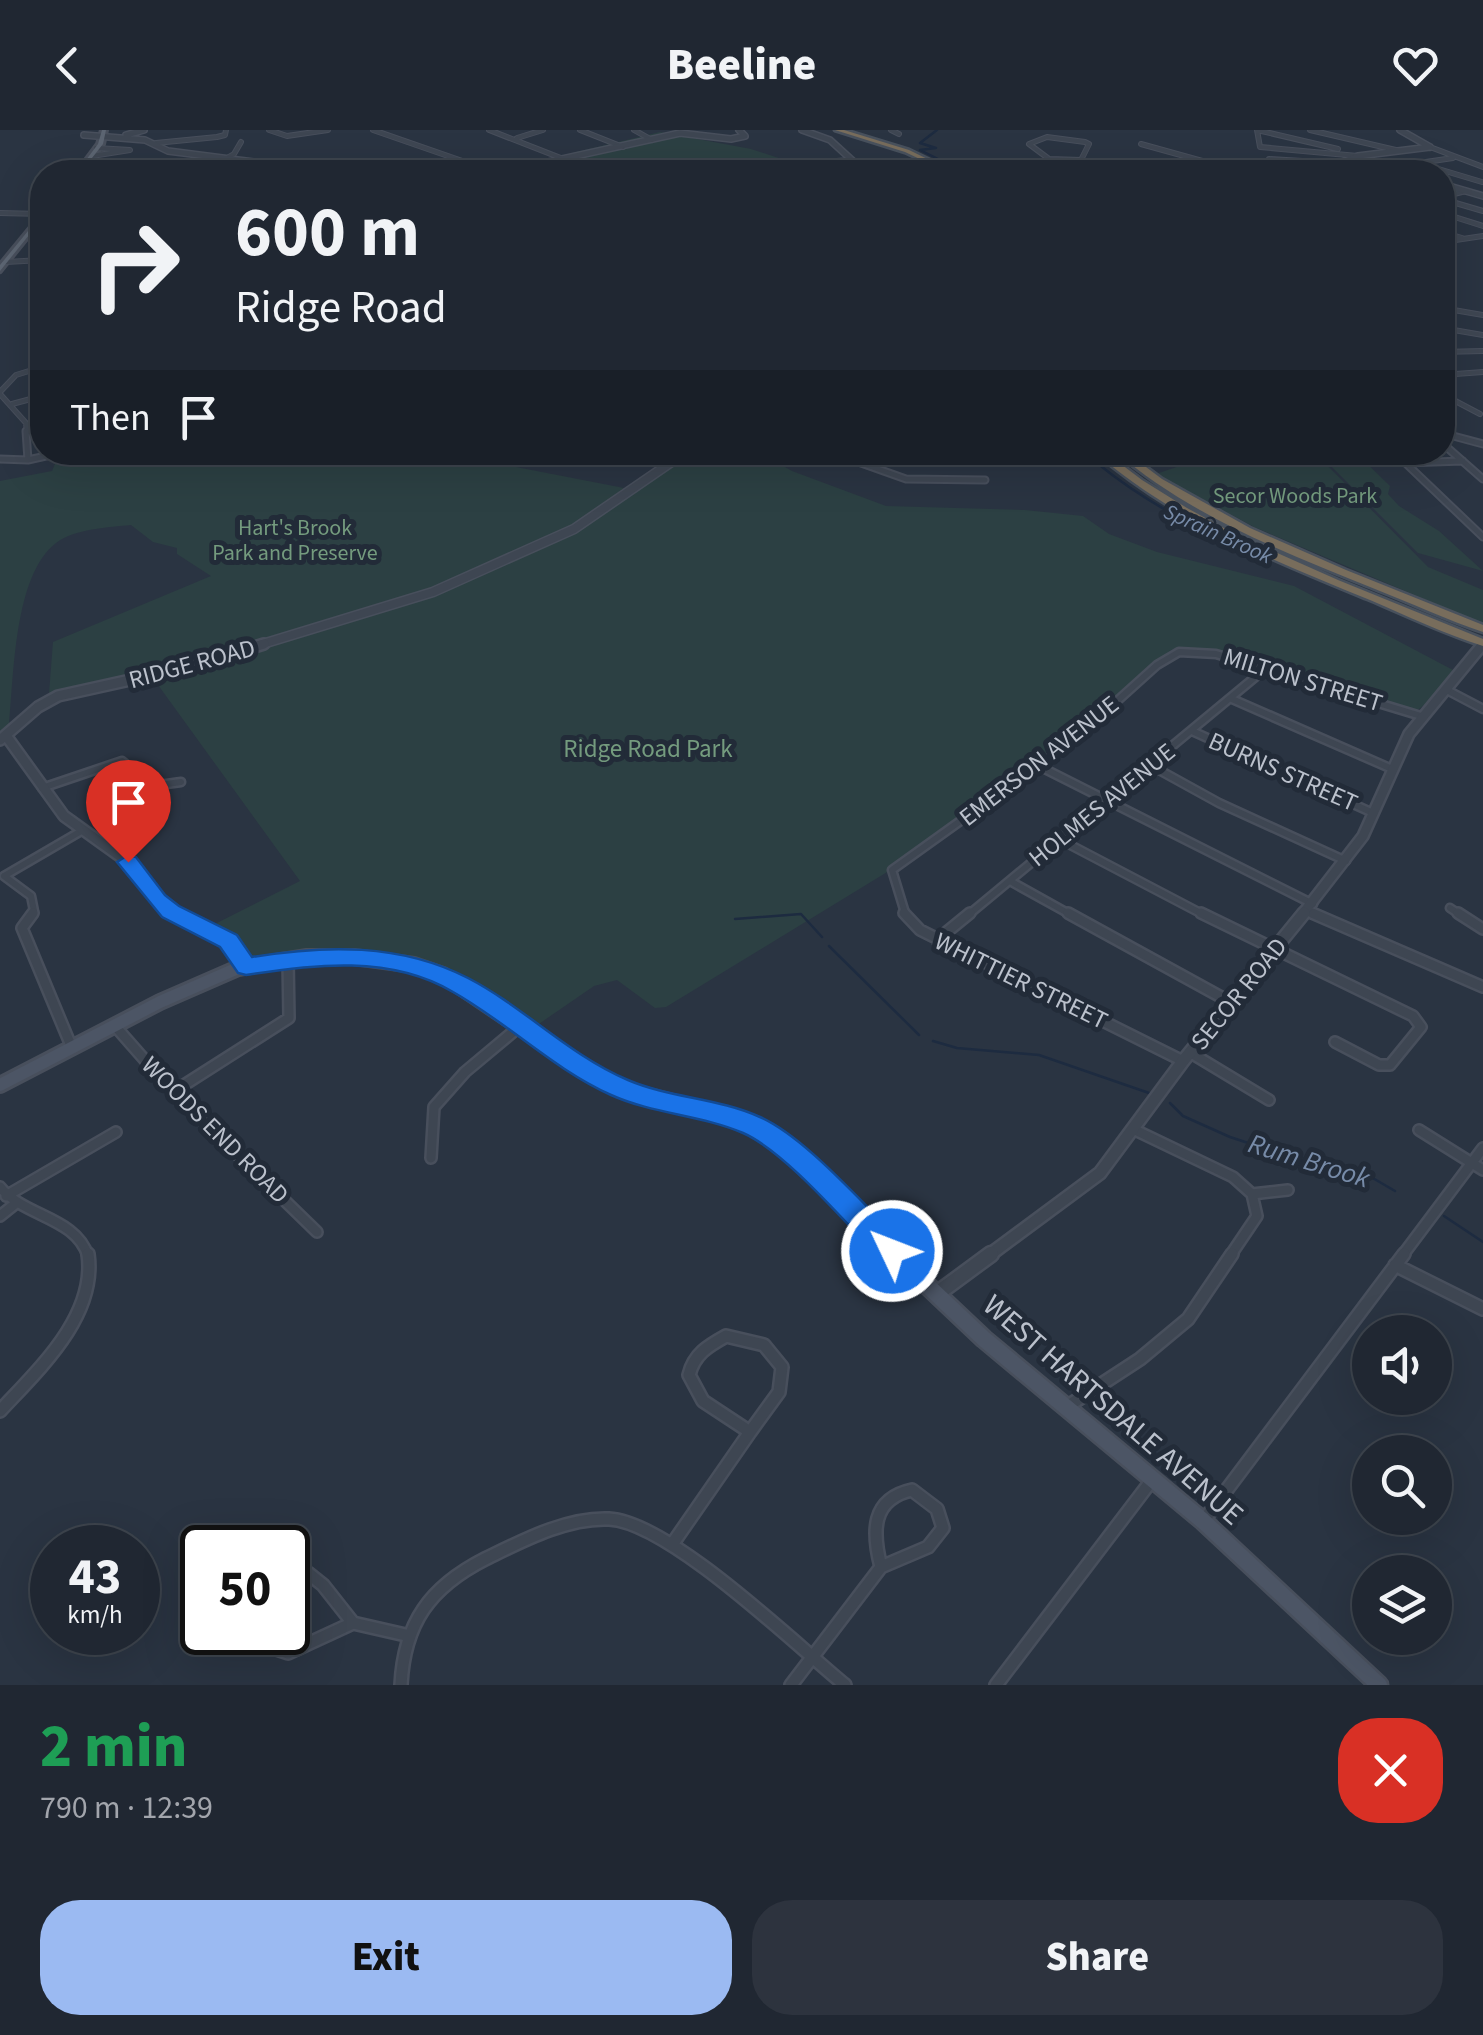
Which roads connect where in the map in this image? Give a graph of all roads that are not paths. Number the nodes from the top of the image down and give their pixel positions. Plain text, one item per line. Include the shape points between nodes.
1 (144, 130) edge
2 (226, 130) edge
3 (269, 130) edge
4 (328, 130) edge
5 (373, 130) edge
6 (489, 130) edge
7 (543, 130) edge
8 (580, 130) edge
9 (634, 130) edge
10 (739, 130) edge
11 (802, 130) edge
12 (821, 130) edge
13 (838, 130) edge
14 (891, 130) edge
15 (1257, 130) edge
16 (1310, 130) edge
17 (1400, 130) edge
18 (319, 131) edge
19 (1040, 131) edge
20 (77, 132) edge
21 (680, 132) edge
22 (899, 134) dead end
23 (100, 135) edge
24 (1047, 137) junction
25 (120, 138) junction
26 (515, 138) junction
27 (1369, 138) dead end
28 (652, 140) junction
29 (241, 142) dead end
30 (1376, 142) junction
31 (156, 143) junction
32 (1142, 144) dead end
33 (1448, 144) dead end
34 (1425, 146) junction
35 (624, 147) junction
36 (1400, 151) junction
37 (94, 152) junction
38 (1354, 155) junction
39 (1269, 158) dead end
40 (1452, 158) junction
41 (226, 159) junction
42 (88, 160) edge
43 (232, 160) edge
44 (459, 160) edge
45 (566, 160) joint
46 (848, 160) edge
47 (907, 160) edge
48 (926, 160) edge
49 (1080, 160) joint
50 (1197, 160) edge
51 (1290, 160) edge
52 (1342, 160) edge
53 (1366, 160) edge
54 (1434, 160) edge
55 (1483, 167) edge
56 (1455, 174) edge
57 (1482, 182) edge
58 (1455, 188) edge
59 (1466, 192) junction
60 (1455, 195) edge
61 (1483, 196) edge
62 (1455, 202) edge
63 (1483, 211) edge
64 (0, 213) edge
65 (30, 214) edge
66 (1455, 217) edge
67 (1483, 226) edge
68 (30, 231) edge
69 (1455, 235) edge
70 (1483, 236) edge
71 (1465, 238) junction
72 (1455, 240) edge
73 (30, 262) edge
74 (3, 266) edge
75 (1455, 312) edge
76 (1483, 315) edge
77 (1455, 330) edge
78 (1483, 335) edge
79 (1483, 350) edge
80 (1455, 351) edge
81 (30, 371) edge
82 (1483, 372) edge
83 (1455, 373) edge
84 (0, 393) edge
85 (30, 399) edge
86 (1455, 401) edge
87 (12, 404) junction
88 (1480, 414) dead end
89 (1455, 436) edge
90 (1483, 444) edge
91 (1455, 454) edge
92 (0, 459) edge
93 (28, 460) joint
94 (1455, 461) edge
95 (1463, 461) junction
96 (665, 465) edge
97 (867, 465) edge
98 (1117, 465) edge
99 (1137, 465) edge
100 (1408, 465) edge
101 (1483, 479) edge
102 (985, 480) dead end
103 (1483, 537) edge
104 (1483, 629) edge
105 (1483, 643) edge
106 (1184, 651) joint
107 (1266, 669) junction
108 (1445, 689) junction
109 (1232, 698) junction
110 (1483, 708) edge
111 (1421, 716) junction
112 (1192, 731) junction
113 (3, 738) edge
114 (1150, 765) junction
115 (1039, 766) junction
116 (1392, 769) junction
117 (181, 782) dead end
118 (42, 788) junction
119 (1106, 801) junction
120 (1373, 813) junction
121 (82, 830) junction
122 (1059, 839) junction
123 (1346, 861) junction
124 (892, 870) joint
125 (2, 877) edge
126 (1010, 881) junction
127 (1310, 908) junction
128 (1450, 908) dead end
129 (1483, 929) edge
130 (937, 940) junction
131 (1275, 950) junction
132 (288, 960) junction
133 (246, 966) junction
134 (1483, 988) edge
135 (1232, 1003) junction
136 (115, 1026) junction
137 (520, 1026) junction
138 (1335, 1042) dead end
139 (72, 1048) junction
140 (1187, 1057) junction
141 (0, 1085) edge
142 (173, 1092) junction
143 (1269, 1100) dead end
144 (1134, 1130) junction
145 (1419, 1130) dead end
146 (116, 1132) dead end
147 (1483, 1148) edge
148 (431, 1158) dead end
149 (1470, 1163) junction
150 (1483, 1170) edge
151 (1288, 1190) dead end
152 (1252, 1194) junction
153 (7, 1196) edge
154 (0, 1216) edge
155 (317, 1232) dead end
156 (1396, 1265) junction
157 (938, 1293) junction
158 (1483, 1309) edge
159 (1067, 1407) junction
160 (0, 1410) edge
161 (750, 1432) junction
162 (1152, 1480) junction
163 (1203, 1521) junction
164 (672, 1543) junction
165 (881, 1567) junction
166 (310, 1575) edge
167 (353, 1623) junction
168 (410, 1636) junction
169 (310, 1643) edge
170 (812, 1657) junction
171 (401, 1685) edge
172 (791, 1685) edge
173 (844, 1685) edge
174 (996, 1685) edge
175 (1379, 1685) edge

1 - 25 street
2 - 31 street via 217,137
3 - 18 street via 287,136
4 - 18 street
5 - 44 street
6 - 26 street
7 - 26 street
8 - 35 street
9 - 28 street
10 - 21 street via 745,136
11 - 46 street via 830,140
12 - 47 highway
13 - 48 highway
14 - 22 street
15 - 38 street
15 - 38 street via 1260,147
16 - 30 street
17 - 34 street
19 - 24 street
20 - 23 street
21 - 28 street
23 - 25 street
23 - 37 main road
24 - 49 street via 1088,142
24 - 49 street via 1029,144 1049,159
25 - 31 street
26 - 45 street
27 - 30 street
28 - 35 street
29 - 41 street
30 - 36 street
31 - 41 street
32 - 50 street
33 - 34 street
34 - 36 street
34 - 40 street
35 - 45 street
36 - 38 street
37 - 37 street via 130,150
37 - 42 main road
38 - 52 street
38 - 53 street
39 - 51 street
40 - 54 street
40 - 55 street
41 - 43 street
56 - 57 street
58 - 59 street
59 - 60 street
59 - 61 street
62 - 63 street
64 - 65 street
66 - 67 street
68 - 74 main road
69 - 71 street
70 - 71 street
71 - 72 street
73 - 74 street
75 - 76 street
77 - 78 street
79 - 80 street
81 - 84 street
82 - 83 street
84 - 87 street
85 - 87 street
86 - 88 street
87 - 93 street via 26,423
89 - 90 street
91 - 95 street
92 - 93 street
94 - 95 street
95 - 101 street
96 - 113 street, RIDGE ROAD via 574,529 448,586 188,667 58,696
97 - 102 street via 906,479
98 - 105 highway via 1216,526
99 - 104 highway via 1232,520
100 - 103 street
105 - 108 street, SECOR ROAD
106 - 107 street, MILTON STREET
106 - 115 street, EMERSON AVENUE via 1157,665
107 - 109 street, HOLMES AVENUE
107 - 111 street, MILTON STREET
108 - 110 street
108 - 111 street, SECOR ROAD
109 - 112 street, HOLMES AVENUE
109 - 116 street
111 - 116 street, SECOR ROAD
112 - 114 street, HOLMES AVENUE
112 - 120 street, BURNS STREET
113 - 118 street, RIDGE ROAD
114 - 119 street, HOLMES AVENUE
114 - 123 street
115 - 119 street
115 - 124 street, EMERSON AVENUE
116 - 120 street, SECOR ROAD
117 - 118 street via 152,786 122,761
118 - 121 street, RIDGE ROAD
119 - 122 street, HOLMES AVENUE
119 - 127 street
120 - 123 street, SECOR ROAD
121 - 125 street
121 - 133 street, RIDGE ROAD via 138,871 170,912 228,941
122 - 126 street, HOLMES AVENUE
122 - 131 street
123 - 127 street, SECOR ROAD
124 - 130 street, WHITTIER STREET via 904,914
125 - 139 street via 32,896 34,911 22,928
126 - 130 street, HOLMES AVENUE
126 - 135 street
127 - 131 street, SECOR ROAD
127 - 134 street
128 - 129 street
130 - 140 street, WHITTIER STREET
131 - 135 street, SECOR ROAD
131 - 138 street via 1412,1016 1421,1027 1390,1065
132 - 133 main road, WEST HARTSDALE AVENUE
132 - 137 main road, WEST HARTSDALE AVENUE via 354,957 414,965 461,985
132 - 142 street via 289,1018
133 - 136 main road, WEST HARTSDALE AVENUE
135 - 140 street, SECOR ROAD
136 - 139 main road, WEST HARTSDALE AVENUE
136 - 142 street, WOODS END ROAD
137 - 148 street via 434,1107
137 - 157 main road, WEST HARTSDALE AVENUE via 621,1088 725,1115 770,1136
139 - 141 main road, WEST HARTSDALE AVENUE
140 - 143 street, WHITTIER STREET
140 - 144 street, SECOR ROAD
142 - 155 street, WOODS END ROAD
144 - 152 street via 1220,1170
144 - 157 street, SECOR ROAD via 1079,1192
145 - 149 street
146 - 153 street
147 - 149 street
149 - 150 street
149 - 156 street
151 - 152 street
152 - 159 street via 1253,1228 1188,1318 1140,1360
153 - 154 street
153 - 160 street via 76,1236 91,1266 82,1304 62,1338
156 - 158 street
156 - 163 street
157 - 159 main road, WEST HARTSDALE AVENUE
159 - 162 main road, WEST HARTSDALE AVENUE
161 - 161 street via 708,1410 690,1378 703,1349 726,1336 762,1343 780,1366 779,1390
161 - 164 street
162 - 163 main road, WEST HARTSDALE AVENUE
162 - 174 street
163 - 175 main road, WEST HARTSDALE AVENUE
164 - 168 street via 627,1520 565,1525 460,1570 443,1584
164 - 170 street
165 - 165 street via 875,1526 882,1502 912,1490 936,1510 943,1528 922,1551
165 - 170 street
166 - 167 street
167 - 168 street
167 - 169 street
168 - 171 street
170 - 172 street
170 - 173 street

